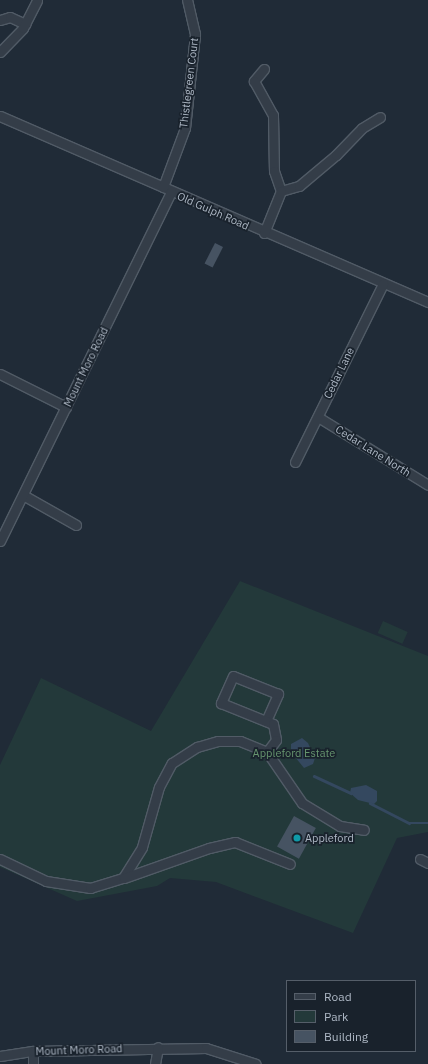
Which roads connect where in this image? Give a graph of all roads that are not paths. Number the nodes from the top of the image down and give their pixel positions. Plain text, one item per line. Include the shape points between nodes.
1 (37, 0) edge
2 (187, 0) edge
3 (0, 20) edge
4 (25, 24) junction
5 (0, 52) edge
6 (264, 69) dead end
7 (0, 116) edge
8 (380, 117) dead end
9 (167, 190) junction
10 (281, 191) junction
11 (264, 233) junction
12 (383, 284) junction
13 (428, 302) edge
14 (0, 374) edge
15 (66, 408) junction
16 (318, 417) junction
17 (296, 462) dead end
18 (428, 485) edge
19 (23, 495) junction
20 (76, 525) dead end
21 (3, 528) edge
22 (0, 541) edge
23 (266, 721) junction
24 (267, 752) junction
25 (364, 830) dead end
26 (0, 859) edge
27 (290, 864) dead end
28 (123, 878) junction
29 (158, 1047) junction
30 (32, 1051) junction
31 (0, 1056) edge
32 (33, 1064) edge
33 (155, 1064) edge
34 (256, 1064) edge

1 - 4 street
2 - 9 street, Thistlegreen Court via 195,34 185,128
3 - 4 street via 10,17
4 - 5 street
6 - 10 street via 254,81 273,115 274,171
7 - 9 street, Old Gulph Road
8 - 10 street via 362,128 336,155 299,186
9 - 11 street, Old Gulph Road
9 - 15 street, Mount Moro Road
10 - 11 street
11 - 12 street, Old Gulph Road
12 - 13 street, Old Gulph Road
12 - 16 street, Cedar Lane
14 - 15 street
15 - 19 street, Mount Moro Road
16 - 17 street, Cedar Lane
16 - 18 street, Cedar Lane North
19 - 20 street
19 - 21 street, Mount Moro Road
21 - 22 street, Mount Moro Road
23 - 23 street via 221,703 233,676 278,694
23 - 24 street via 273,724 276,740
24 - 25 street via 302,803 340,826
24 - 28 street via 240,741 218,741 180,756 172,763 159,787 142,847
26 - 28 street via 46,881 90,888
27 - 28 street via 236,842 209,848
29 - 30 street, Mount Moro Road
29 - 33 street
29 - 34 street, Mount Moro Road via 206,1048
30 - 31 street, Mount Moro Road
30 - 32 street

